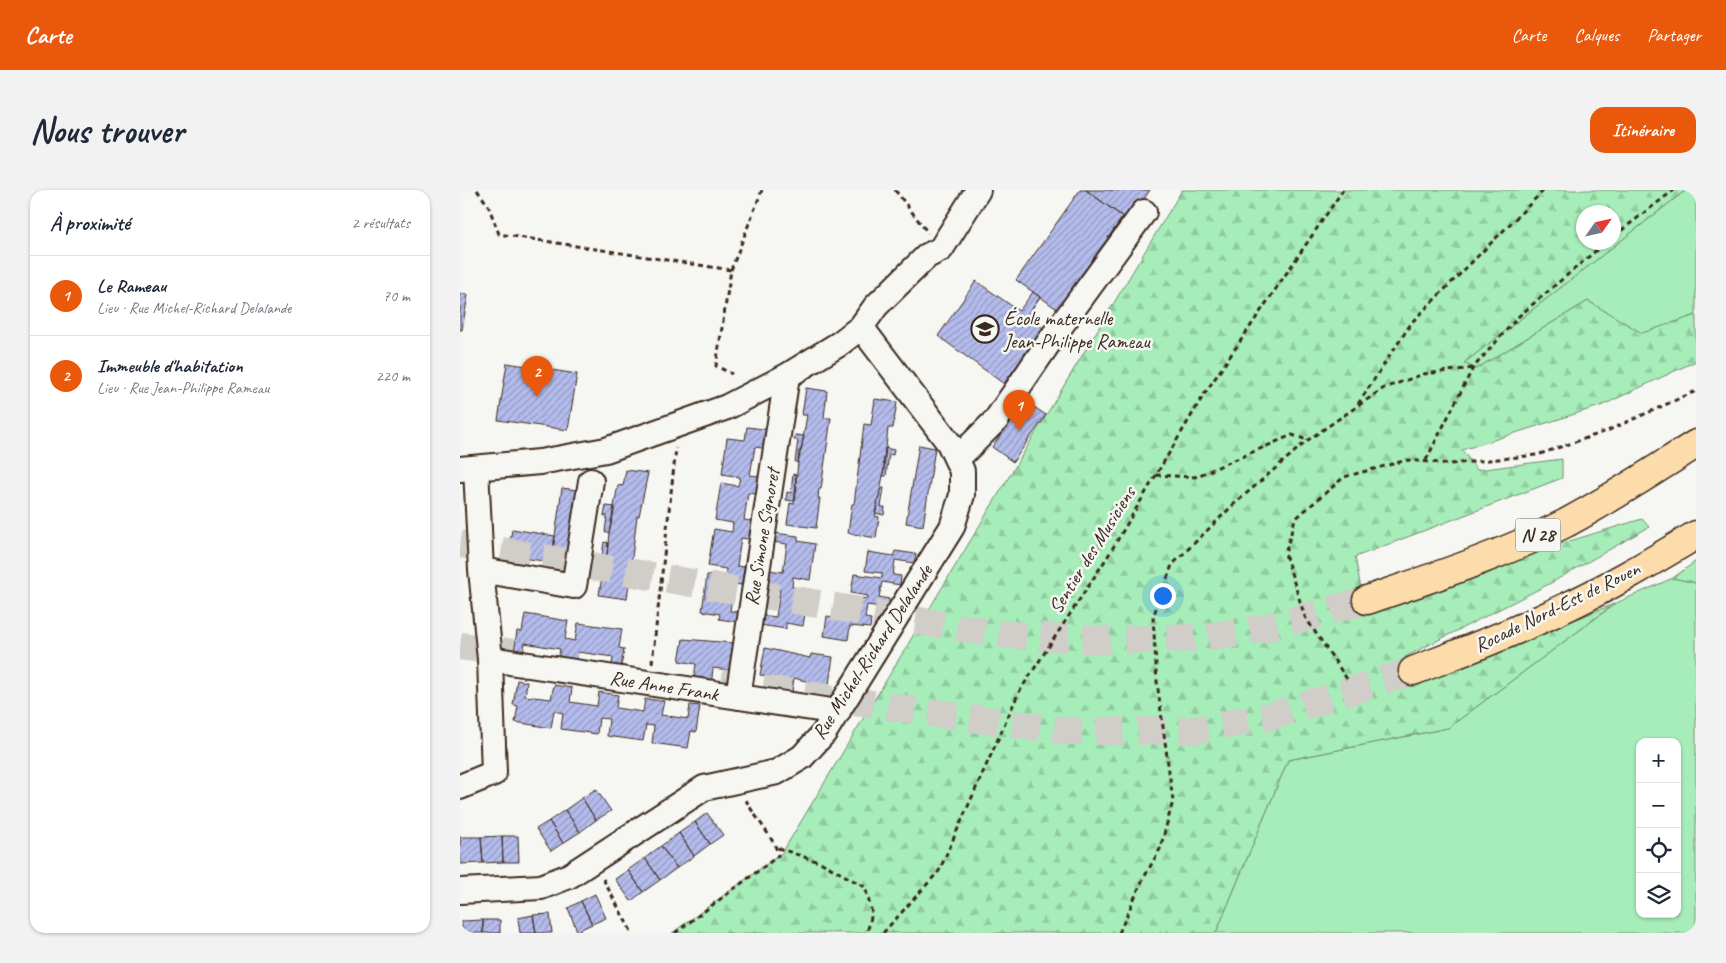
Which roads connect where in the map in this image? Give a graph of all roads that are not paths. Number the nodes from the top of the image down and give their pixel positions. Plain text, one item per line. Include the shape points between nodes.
1 (978, 190) edge
2 (1144, 212) dead end
3 (861, 327) junction
4 (787, 376) junction
5 (1696, 444) edge
6 (956, 459) junction
7 (468, 469) edge
8 (591, 481) dead end
9 (1696, 536) edge
10 (480, 570) junction
11 (1367, 600) tunnel mouth
12 (490, 659) junction
13 (1413, 672) tunnel mouth
14 (738, 697) junction
15 (838, 712) junction
16 (460, 787) edge
17 (460, 891) edge

1 - 3 street via 934,252 876,306
2 - 6 street via 996,420
3 - 4 street
3 - 6 street, Rue Michel-Richard Delalande via 949,443
4 - 7 street via 726,407 606,450 540,462
4 - 14 street, Rue Simone Signoret
5 - 11 highway, N 28 via 1565,523 1509,548
6 - 15 street, Rue Michel-Richard Delalande via 962,471 962,495 952,528
7 - 10 street
8 - 10 street via 574,586
9 - 13 highway, Rocade Nord-Est de Rouen via 1558,611
10 - 12 street
12 - 14 street, Rue Anne Frank
12 - 16 street via 494,772
14 - 15 street, Rue Anne Frank
15 - 17 street, Rue Michel-Richard Delalande via 802,757 777,772 704,788 569,876 541,887

